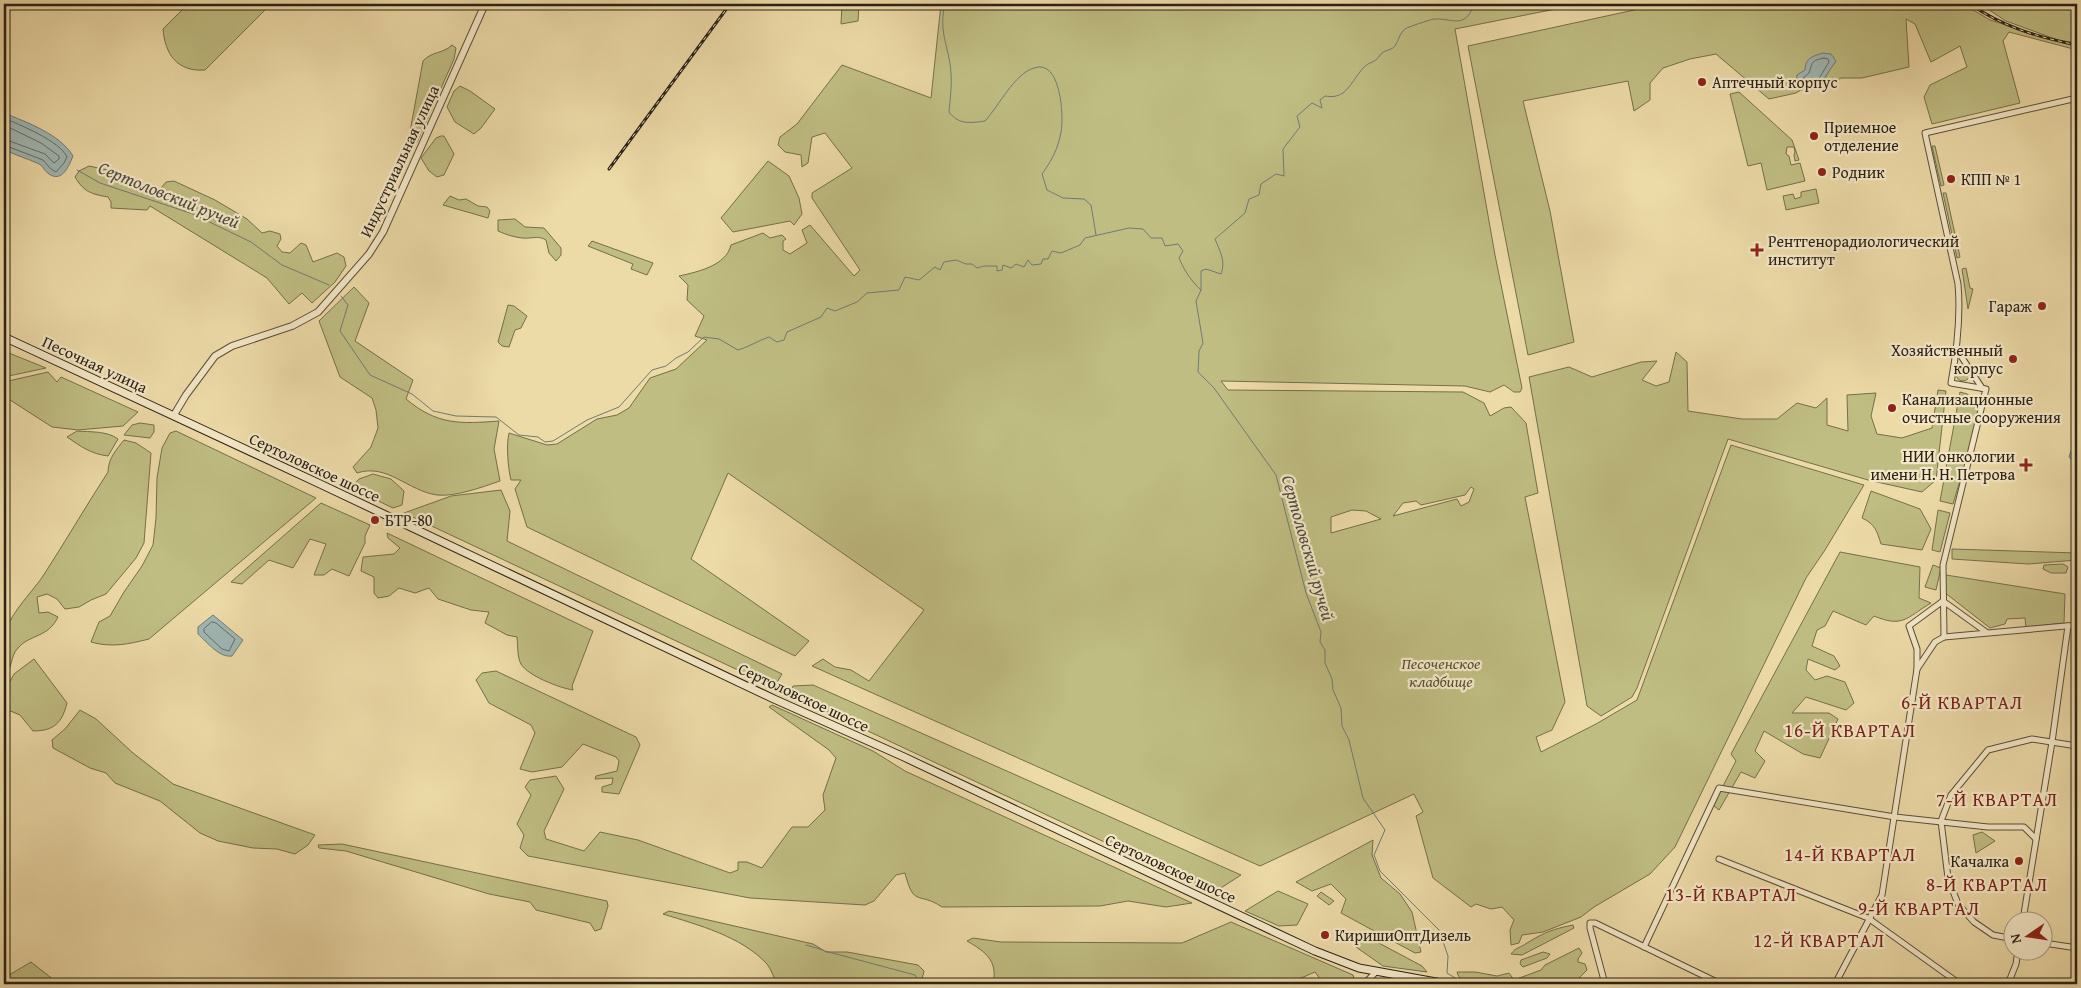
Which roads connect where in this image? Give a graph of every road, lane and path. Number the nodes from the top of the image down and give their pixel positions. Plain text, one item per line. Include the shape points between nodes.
1 (485, 4) edge
2 (2077, 98) edge
3 (4, 337) edge
4 (1957, 350) junction
5 (1982, 388) junction
6 (174, 415) junction
7 (1943, 601) junction
8 (2077, 625) edge
9 (2068, 626) junction
10 (1986, 632) junction
11 (1944, 637) junction
12 (1917, 669) junction
13 (2052, 742) junction
14 (2077, 746) edge
15 (1895, 818) junction
16 (1941, 821) junction
17 (2036, 839) junction
18 (1719, 859) dead end
19 (2025, 910) edge
20 (1868, 918) junction
21 (2004, 937) edge
22 (2054, 945) edge
23 (1644, 947) junction
24 (2077, 948) edge
25 (2017, 960) edge
26 (1376, 972) junction
27 (1706, 977) junction
28 (1364, 984) edge
29 (1446, 984) edge
30 (1605, 984) edge
31 (1700, 984) edge
32 (1721, 984) edge
33 (1835, 984) edge
34 (1960, 984) edge
35 (2008, 984) edge

1 - 6 street, Индустриальная улица via 383,232 369,254 318,312 292,326 232,346 216,356
2 - 4 street via 1925,133 1958,284
3 - 6 main road, Песочная улица
4 - 5 street
4 - 5 street via 1951,383
5 - 7 street via 1986,389 1943,565
6 - 26 main road, Сертоловское шоссе via 1307,947
7 - 10 street
7 - 11 street
7 - 12 street via 1909,626 1918,649
8 - 9 street
9 - 10 street
9 - 13 street
10 - 11 street
11 - 12 street via 1935,642
12 - 15 street
13 - 14 street
13 - 16 street via 2032,739 1988,750 1951,795
13 - 17 street
15 - 16 street
15 - 20 street via 1882,895
15 - 23 street via 1719,788
16 - 17 street via 1988,827 2024,827
16 - 21 street via 1948,878 1958,904 1974,922 1994,935
17 - 19 street
18 - 20 street
20 - 33 street
20 - 34 street
22 - 24 street
23 - 27 street
23 - 30 street via 1590,923
25 - 35 street
26 - 28 street
26 - 29 main road, Сертоловское шоссе
27 - 31 street
27 - 32 street

